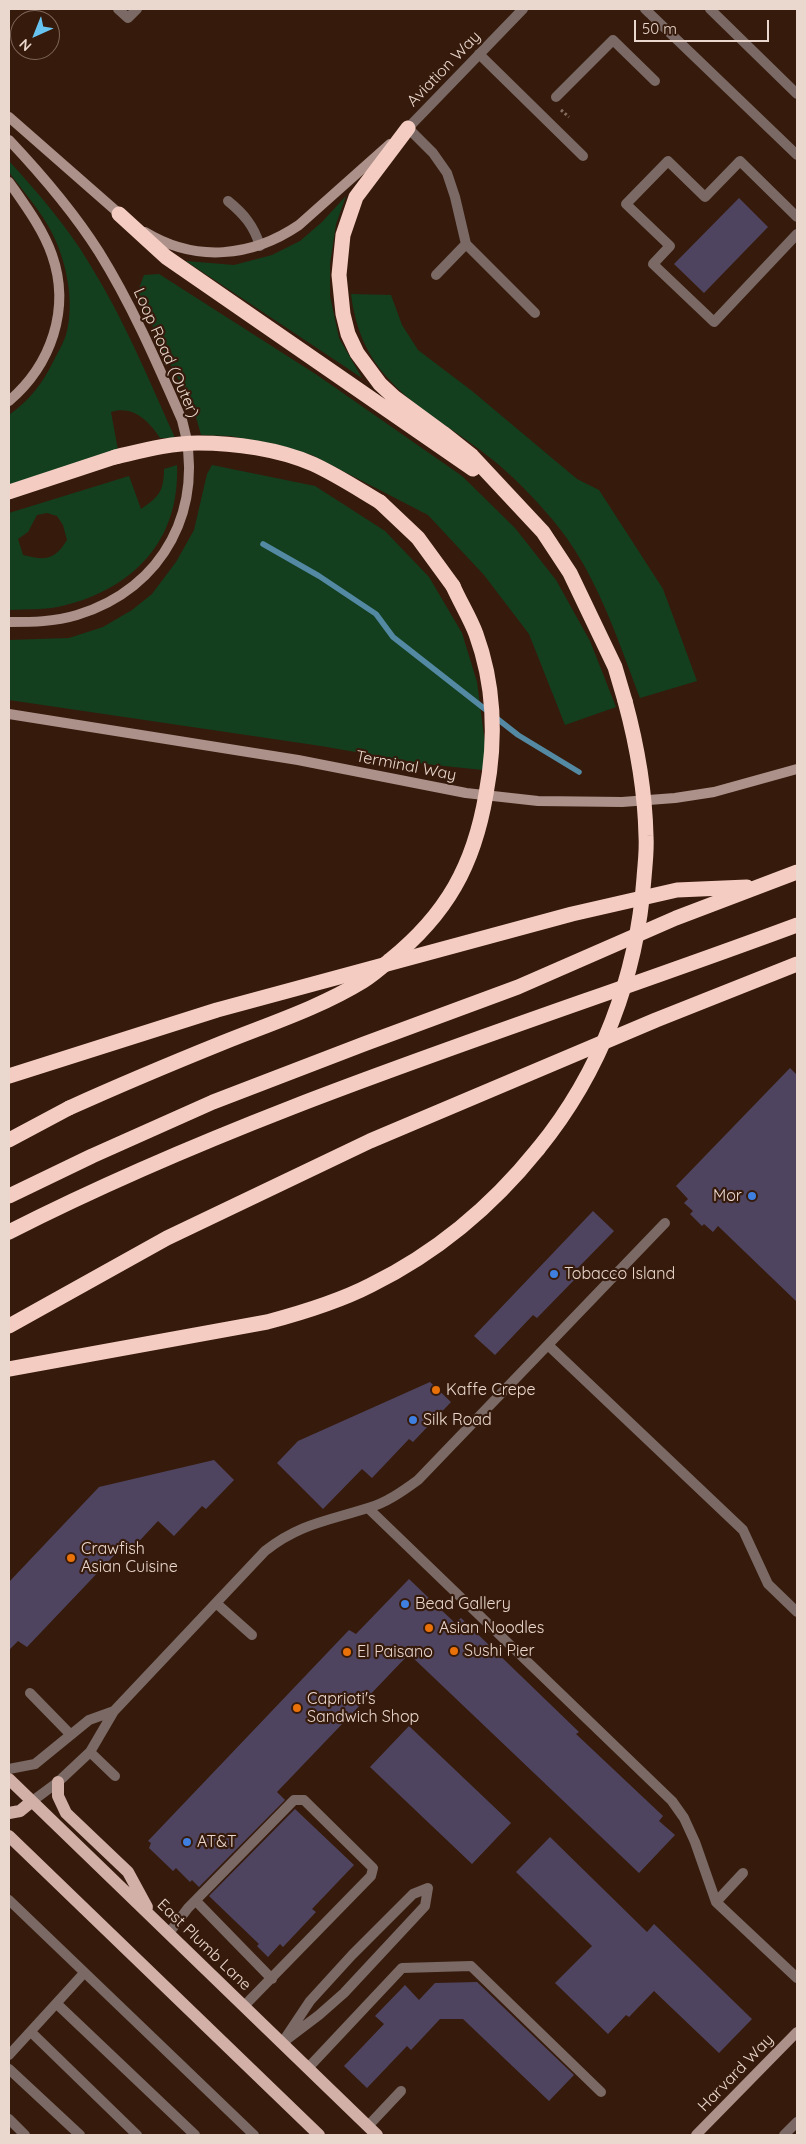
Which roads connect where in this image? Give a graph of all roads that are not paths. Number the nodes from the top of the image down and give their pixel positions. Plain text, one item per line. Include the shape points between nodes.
1 (118, 9) edge
2 (137, 9) edge
3 (523, 9) edge
4 (645, 9) edge
5 (710, 9) edge
6 (479, 54) junction
7 (655, 81) dead end
8 (797, 94) edge
9 (556, 97) dead end
10 (9, 117) edge
11 (408, 128) junction
12 (9, 140) edge
13 (797, 155) edge
14 (583, 156) dead end
15 (9, 182) edge
16 (228, 200) dead end
17 (119, 214) junction
18 (797, 217) edge
19 (797, 234) edge
20 (466, 244) junction
21 (260, 246) junction
22 (436, 275) dead end
23 (535, 314) dead end
24 (9, 401) edge
25 (504, 490) junction
26 (9, 492) edge
27 (9, 622) edge
28 (9, 714) edge
29 (797, 770) edge
30 (797, 872) edge
31 (758, 887) junction
32 (797, 925) edge
33 (797, 964) edge
34 (9, 1076) edge
35 (9, 1140) edge
36 (9, 1196) edge
37 (665, 1224) dead end
38 (9, 1232) edge
39 (9, 1326) edge
40 (548, 1345) junction
41 (9, 1369) edge
42 (368, 1508) junction
43 (216, 1603) junction
44 (797, 1612) edge
45 (252, 1635) dead end
46 (30, 1693) dead end
47 (114, 1711) junction
48 (71, 1735) junction
49 (90, 1752) junction
50 (9, 1769) edge
51 (115, 1776) dead end
52 (9, 1778) edge
53 (58, 1782) junction
54 (31, 1802) junction
55 (9, 1814) edge
56 (9, 1836) edge
57 (743, 1873) dead end
58 (9, 1900) edge
59 (196, 1901) junction
60 (716, 1902) junction
61 (9, 1908) edge
62 (21, 1911) junction
63 (153, 1918) junction
64 (168, 1933) junction
65 (84, 1973) junction
66 (272, 1978) junction
67 (797, 1978) edge
68 (58, 2004) junction
69 (244, 2006) junction
70 (31, 2032) junction
71 (797, 2032) edge
72 (282, 2043) junction
73 (9, 2056) edge
74 (308, 2068) junction
75 (9, 2069) edge
76 (401, 2091) dead end
77 (600, 2092) dead end
78 (9, 2119) edge
79 (797, 2122) edge
80 (368, 2126) junction
81 (26, 2135) edge
82 (80, 2135) edge
83 (137, 2135) edge
84 (195, 2135) edge
85 (254, 2135) edge
86 (319, 2135) edge
87 (377, 2135) edge
88 (696, 2135) edge
89 (784, 2135) edge

1 - 2 street via 128,18
3 - 6 street, Aviation Way
4 - 13 street
5 - 8 street
6 - 11 street, Aviation Way
6 - 14 street
7 - 9 street via 613,40
10 - 17 street
11 - 20 street via 433,153 447,173
11 - 21 street via 299,224
11 - 25 highway via 367,180 348,215 339,275 348,334 357,353 380,384 458,444
12 - 27 street, Loop Road (Outer) via 61,198 116,281 182,420 190,466 185,505 173,539 156,566 140,581 110,602 76,616
15 - 24 street via 45,238 57,272 59,291 56,329 44,357 28,382
16 - 21 street via 245,215
17 - 21 street via 150,236 181,247 215,253
17 - 25 highway via 166,257
18 - 19 street via 740,161 705,197 668,161 626,204 670,246 653,264 714,322
20 - 22 street
20 - 23 street
25 - 41 highway, bridge via 542,532 570,573 615,667 640,768 646,837 641,916 630,970 612,1023 590,1071 570,1106 500,1193 428,1252 370,1286 267,1322
26 - 35 highway, bridge via 115,457 146,449 196,443 279,453 347,481 380,502 418,538 453,586 476,633 485,661 493,741 490,776 478,834 447,901 414,941 364,981 299,1013 157,1069 69,1108
28 - 29 street, Terminal Way via 298,760 466,793 538,801 622,802 675,798 714,792
30 - 31 highway
31 - 34 highway via 677,890 572,914 217,1010
31 - 36 highway via 676,918 518,987 213,1102
32 - 38 highway via 286,1109 180,1152
33 - 39 highway via 370,1141 167,1238
37 - 40 street
40 - 42 street via 418,1480 390,1499
40 - 44 street via 743,1530 768,1584
42 - 43 street via 314,1523 280,1539
42 - 60 street via 672,1801 696,1842
43 - 45 street
43 - 47 street
46 - 48 street
47 - 48 street via 89,1720
47 - 49 street
48 - 50 street via 35,1764
49 - 51 street
49 - 53 street
52 - 54 main road, East Plumb Lane
53 - 54 street
53 - 63 main road via 58,1796 66,1813 128,1872
54 - 55 main road via 20,1811
54 - 63 main road, East Plumb Lane
56 - 86 main road
57 - 60 street
58 - 62 street
59 - 64 street
59 - 66 street
59 - 66 street via 294,1800 304,1800 373,1868 371,1876
60 - 67 street
61 - 62 street
62 - 65 street
63 - 64 main road, East Plumb Lane
64 - 69 main road, East Plumb Lane
65 - 68 street
65 - 85 street
66 - 69 street
68 - 70 street
68 - 84 street
69 - 72 main road, East Plumb Lane
70 - 73 street
70 - 83 street
71 - 88 street, Harvard Way
72 - 72 street via 344,1993 425,1906 428,1888 412,1894 352,1955 310,2001
72 - 74 main road, East Plumb Lane
74 - 77 street via 402,1968 471,1966
74 - 80 main road, East Plumb Lane
75 - 82 street
76 - 80 street
78 - 81 street
79 - 89 street
80 - 87 main road, East Plumb Lane

